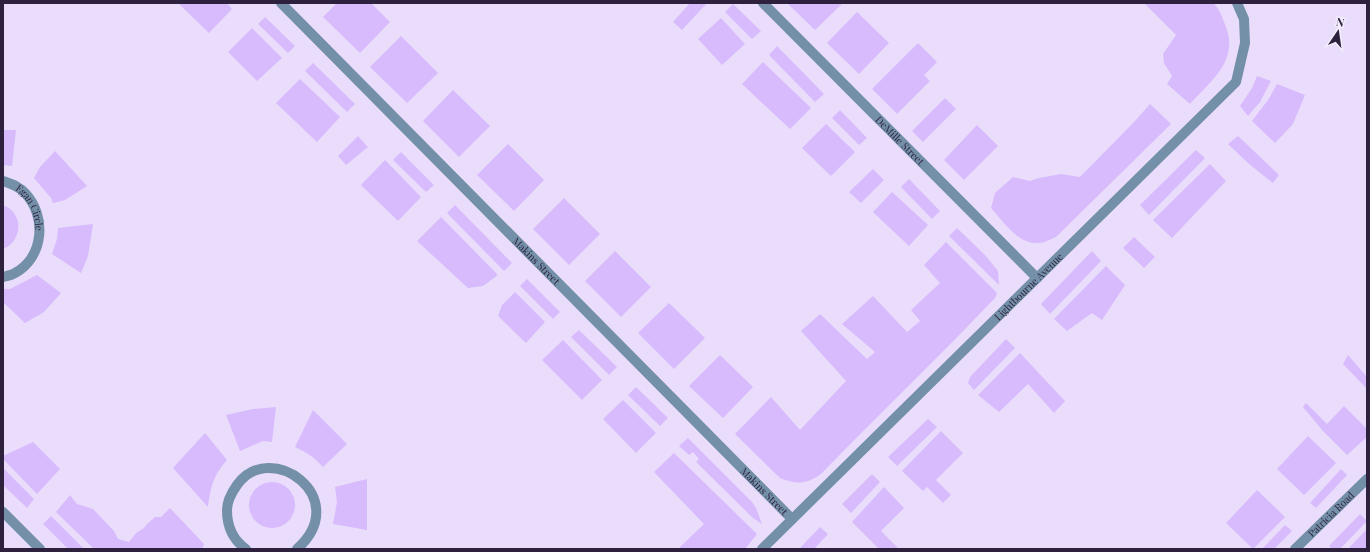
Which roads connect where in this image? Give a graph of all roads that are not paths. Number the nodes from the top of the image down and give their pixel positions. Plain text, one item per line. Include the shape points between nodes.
1 (281, 3) edge
2 (763, 3) edge
3 (1237, 3) edge
4 (3, 181) edge
5 (3, 277) edge
6 (1037, 278) junction
7 (1367, 479) edge
8 (3, 512) edge
9 (792, 519) junction
10 (241, 548) edge
11 (40, 549) edge
12 (297, 549) edge
13 (762, 549) edge
14 (1295, 549) edge

1 - 9 street, Makins Street
2 - 6 street, DeMille Street
3 - 6 street, Lightbourne Avenue via 1244,19 1245,43 1236,82
4 - 5 street, Egan Circle via 25,192 34,205 40,229 37,247 28,262 15,274
6 - 9 street, Lightbourne Avenue
7 - 14 street, Patricia Road
8 - 11 street
9 - 13 street, Lightbourne Avenue
10 - 12 street via 228,521 227,507 231,494 246,476 268,468 284,470 296,476 306,484 313,496 315,524 306,541

